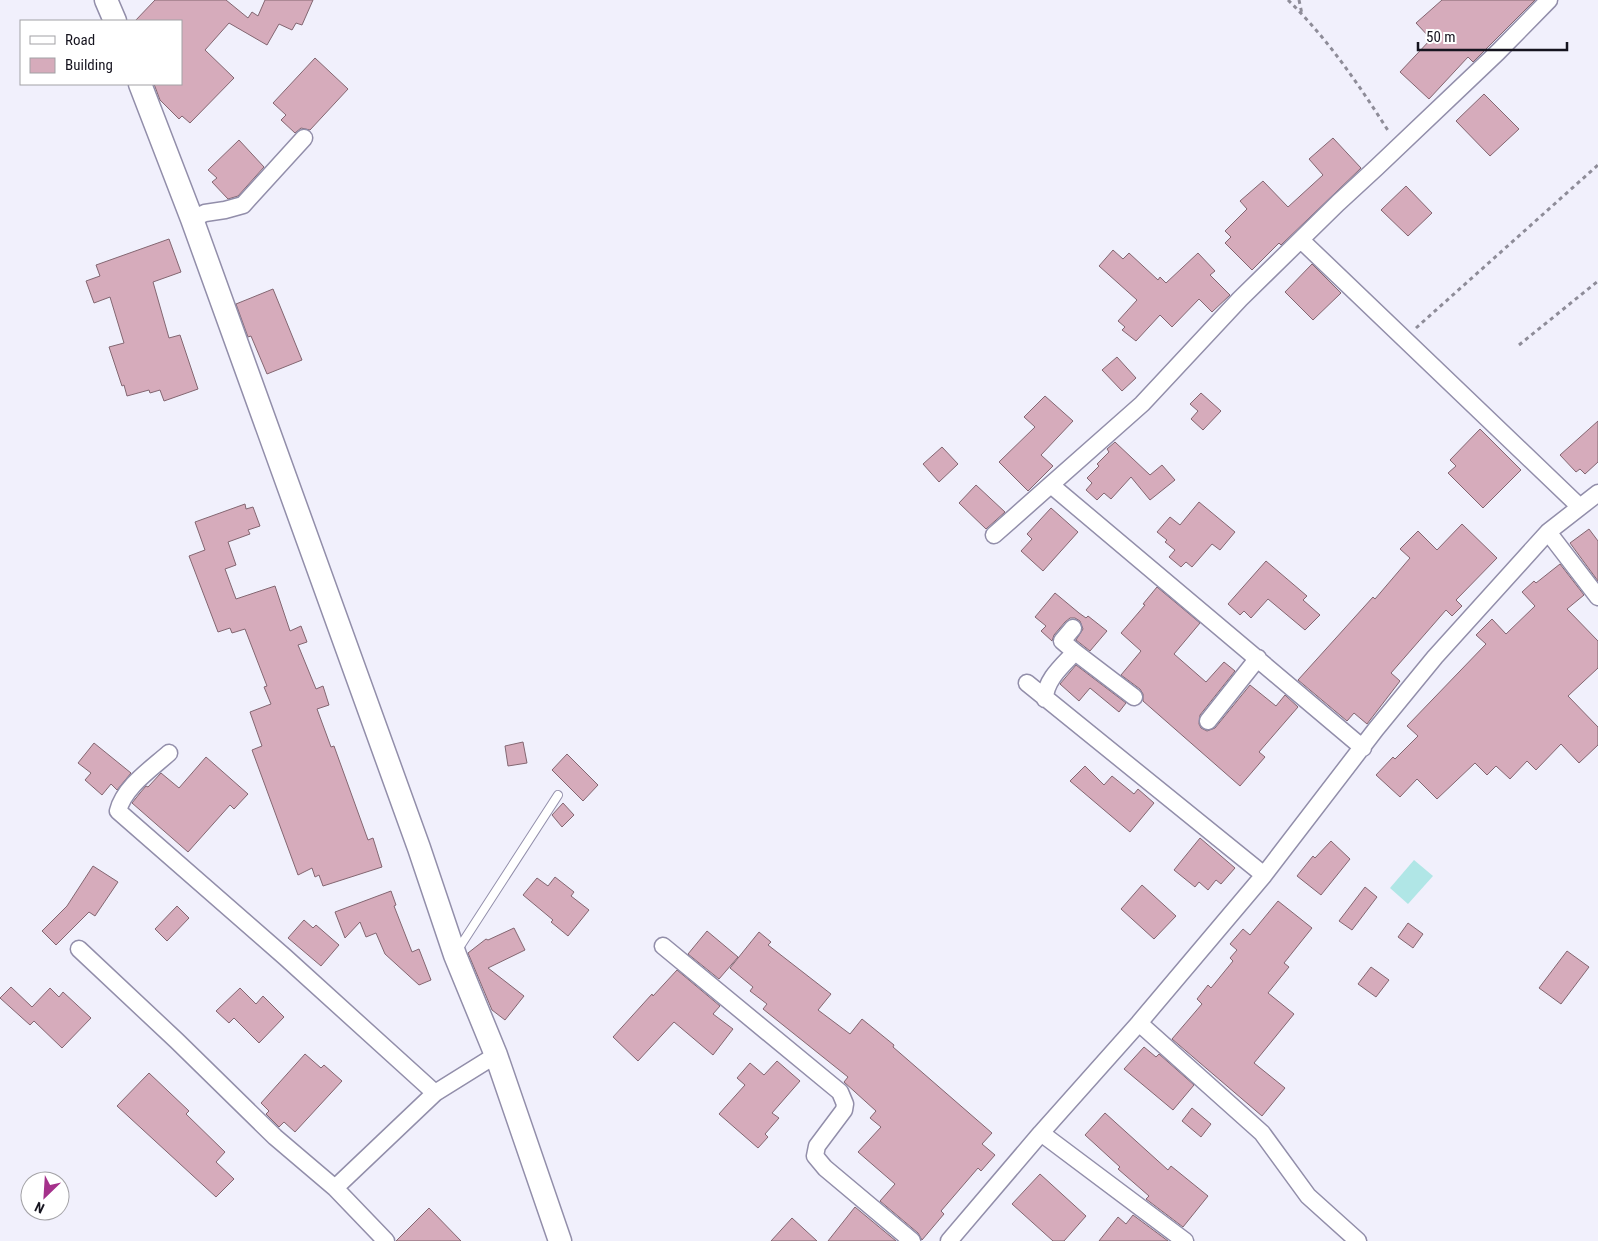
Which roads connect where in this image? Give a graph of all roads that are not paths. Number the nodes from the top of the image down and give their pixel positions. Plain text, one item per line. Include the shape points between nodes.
1 (106, 0) edge
2 (1549, 0) edge
3 (115, 20) edge
4 (140, 85) edge
5 (304, 138) dead end
6 (192, 219) junction
7 (1301, 240) junction
8 (1051, 485) junction
9 (1598, 493) edge
10 (1580, 507) junction
11 (1548, 532) junction
12 (994, 535) dead end
13 (1598, 596) edge
14 (1073, 628) dead end
15 (1075, 652) junction
16 (1258, 658) junction
17 (1027, 683) dead end
18 (1134, 697) dead end
19 (1045, 699) junction
20 (1208, 721) dead end
21 (1363, 748) junction
22 (169, 753) dead end
23 (558, 796) dead end
24 (1264, 875) junction
25 (662, 946) dead end
26 (79, 949) dead end
27 (455, 955) junction
28 (1139, 1023) junction
29 (496, 1054) junction
30 (435, 1093) junction
31 (1041, 1133) junction
32 (335, 1188) junction
33 (386, 1241) edge
34 (560, 1241) edge
35 (912, 1241) edge
36 (949, 1241) edge
37 (1185, 1241) edge
38 (1358, 1241) edge

1 - 3 main road
2 - 7 street
4 - 6 main road
5 - 6 street via 243,205 204,213
6 - 27 main road
7 - 8 street via 1240,299 1142,404
7 - 10 street
8 - 12 street
8 - 16 street
9 - 10 street
10 - 11 street
11 - 13 street
11 - 21 street via 1435,657
14 - 15 street via 1062,642
15 - 18 street
15 - 19 street via 1049,682
16 - 20 street
16 - 21 street
17 - 19 street
19 - 24 street
21 - 24 street
22 - 30 street via 131,788 118,811
23 - 27 lane
24 - 28 street
25 - 35 street via 840,1092 844,1110 817,1146 815,1156
26 - 32 street via 275,1137
27 - 29 main road
28 - 31 street
28 - 38 street via 1262,1133 1308,1196
29 - 30 street
29 - 34 main road
30 - 32 street
31 - 36 street
31 - 37 street
32 - 33 street

